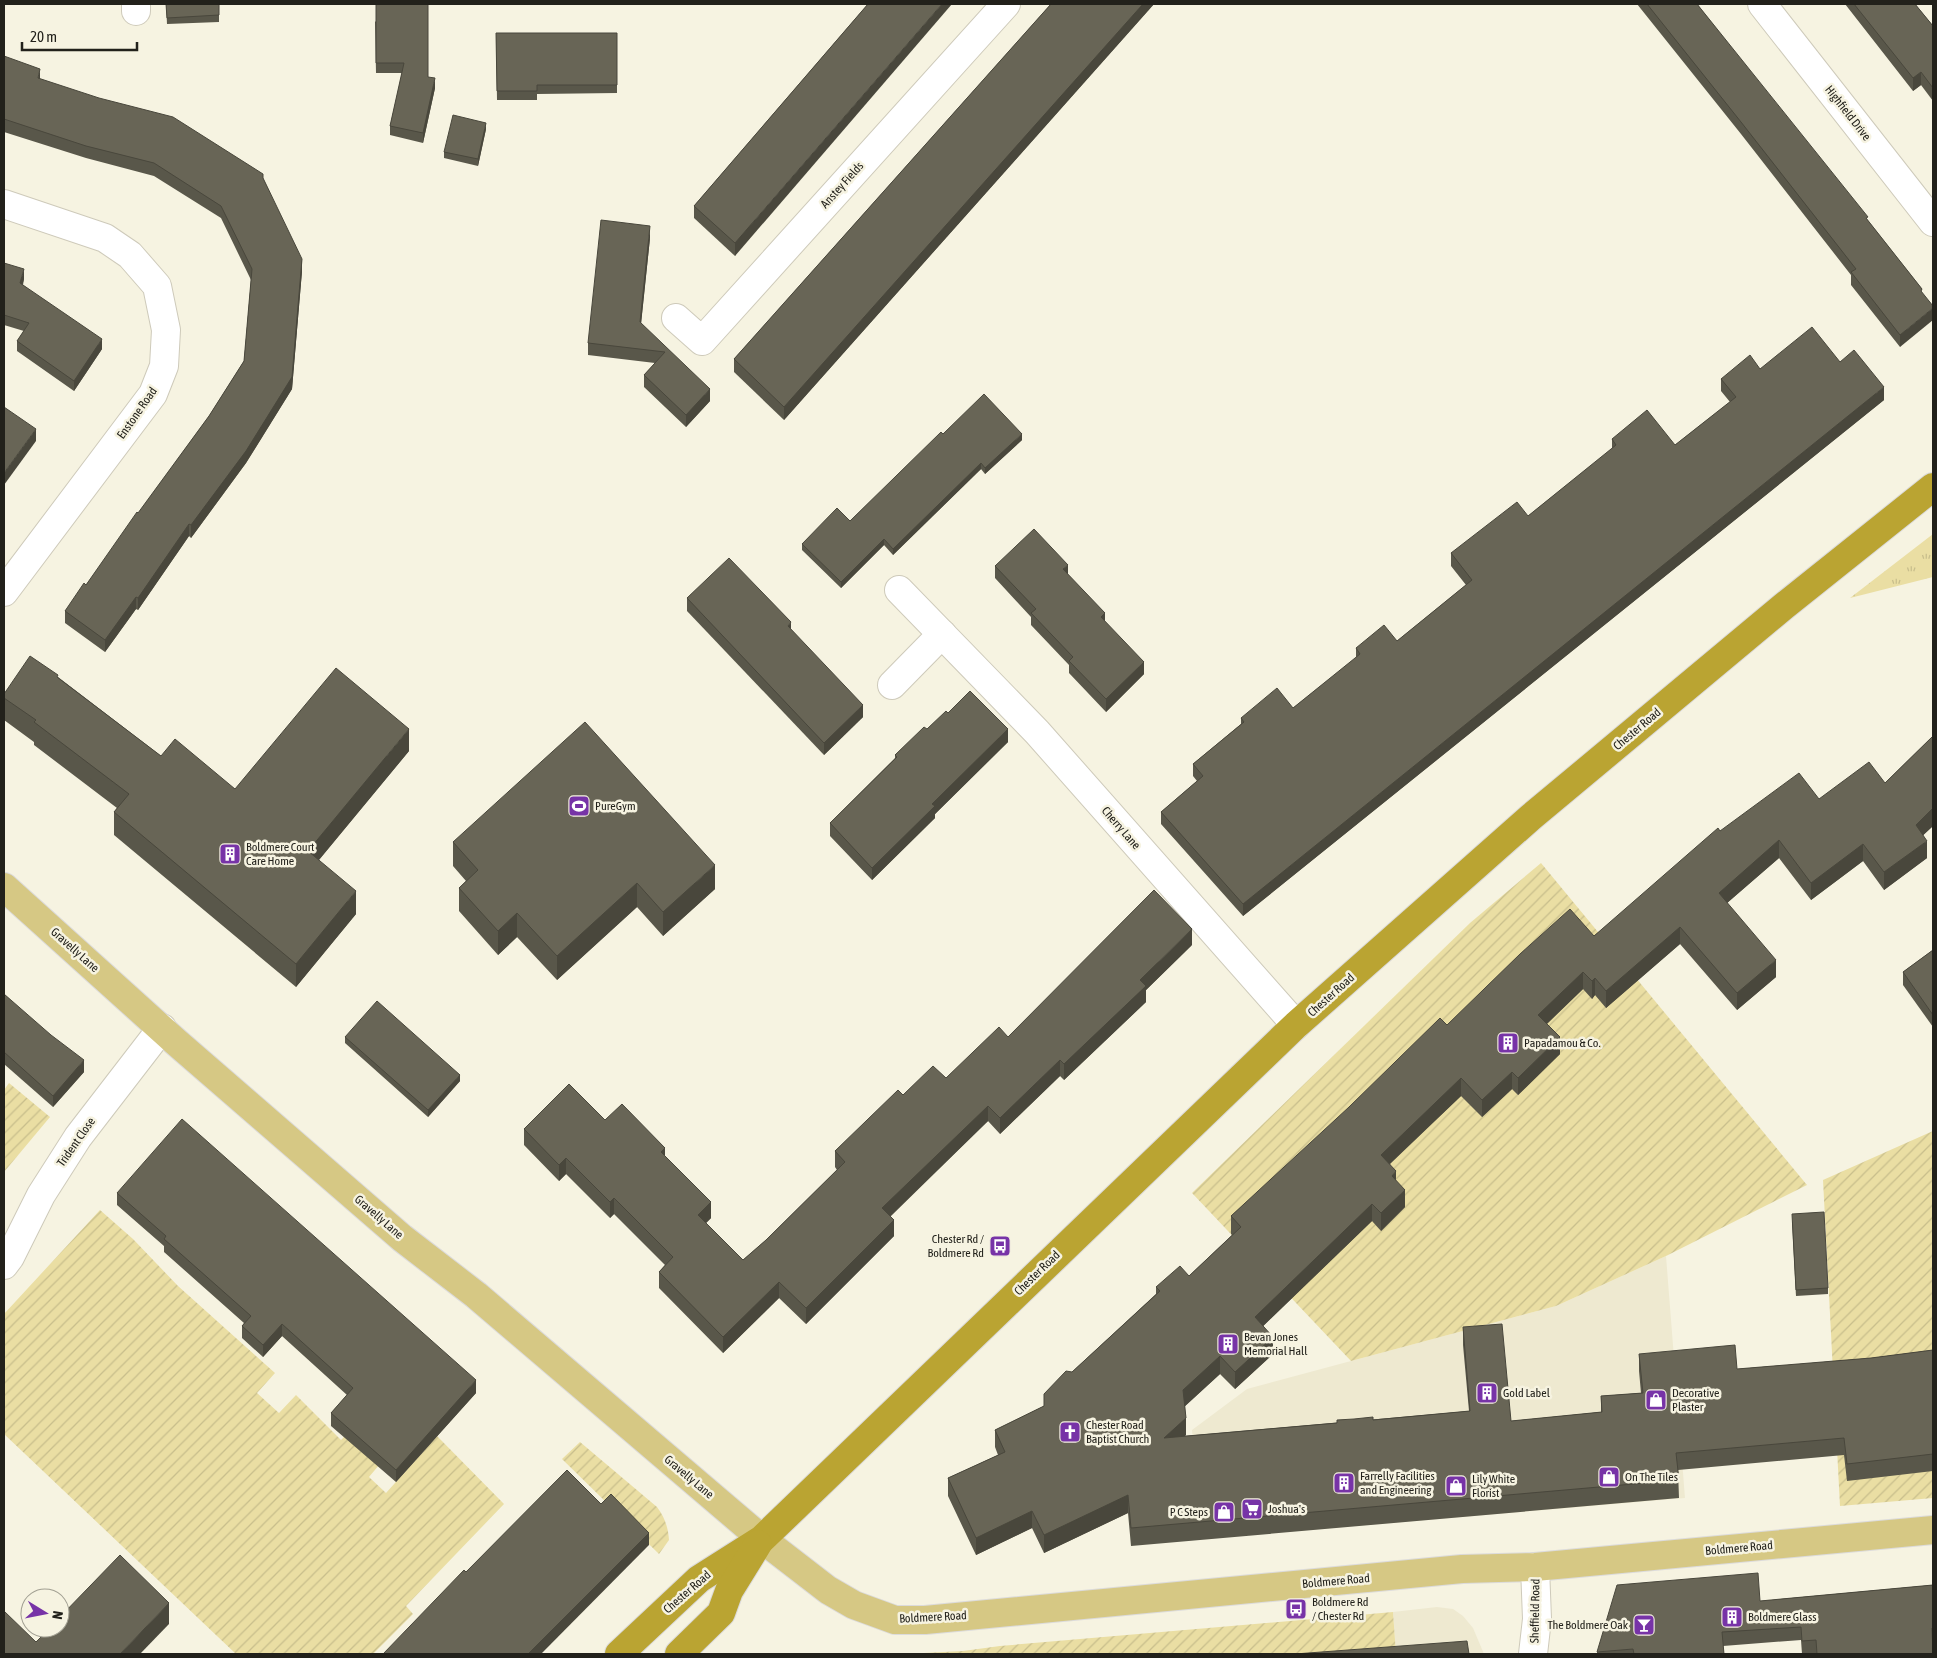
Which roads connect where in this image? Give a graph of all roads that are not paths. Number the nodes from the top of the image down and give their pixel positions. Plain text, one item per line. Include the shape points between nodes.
1 (1006, 4) edge
2 (1762, 4) edge
3 (4, 204) edge
4 (1933, 222) edge
5 (676, 318) dead end
6 (1933, 487) edge
7 (899, 590) dead end
8 (4, 592) edge
9 (942, 634) junction
10 (892, 685) dead end
11 (4, 887) edge
12 (1296, 1025) junction
13 (162, 1028) junction
14 (4, 1265) edge
15 (1933, 1530) edge
16 (762, 1539) junction
17 (1535, 1567) junction
18 (620, 1654) edge
19 (678, 1654) edge
20 (1532, 1654) edge

1 - 5 street, Anstey Fields via 702,340
2 - 4 street, Highfield Drive
3 - 8 street, Enstone Road via 105,238 130,255 158,286 166,330 164,366 153,394
6 - 12 highway, Chester Road via 1784,606 1531,817
7 - 9 street, Cherry Lane
9 - 10 street
9 - 12 street, Cherry Lane via 1037,732
11 - 13 main road, Gravelly Lane
12 - 16 highway, Chester Road
13 - 14 street, Trident Close via 78,1137 41,1195
13 - 16 main road, Gravelly Lane via 402,1238 483,1302
15 - 17 main road, Boldmere Road
16 - 17 main road, Boldmere Road via 828,1590 854,1605 895,1620 924,1620 1462,1569
16 - 18 highway, Chester Road via 699,1579
16 - 19 highway, Chester Road via 729,1591 721,1613
17 - 20 street, Sheffield Road via 1537,1619

